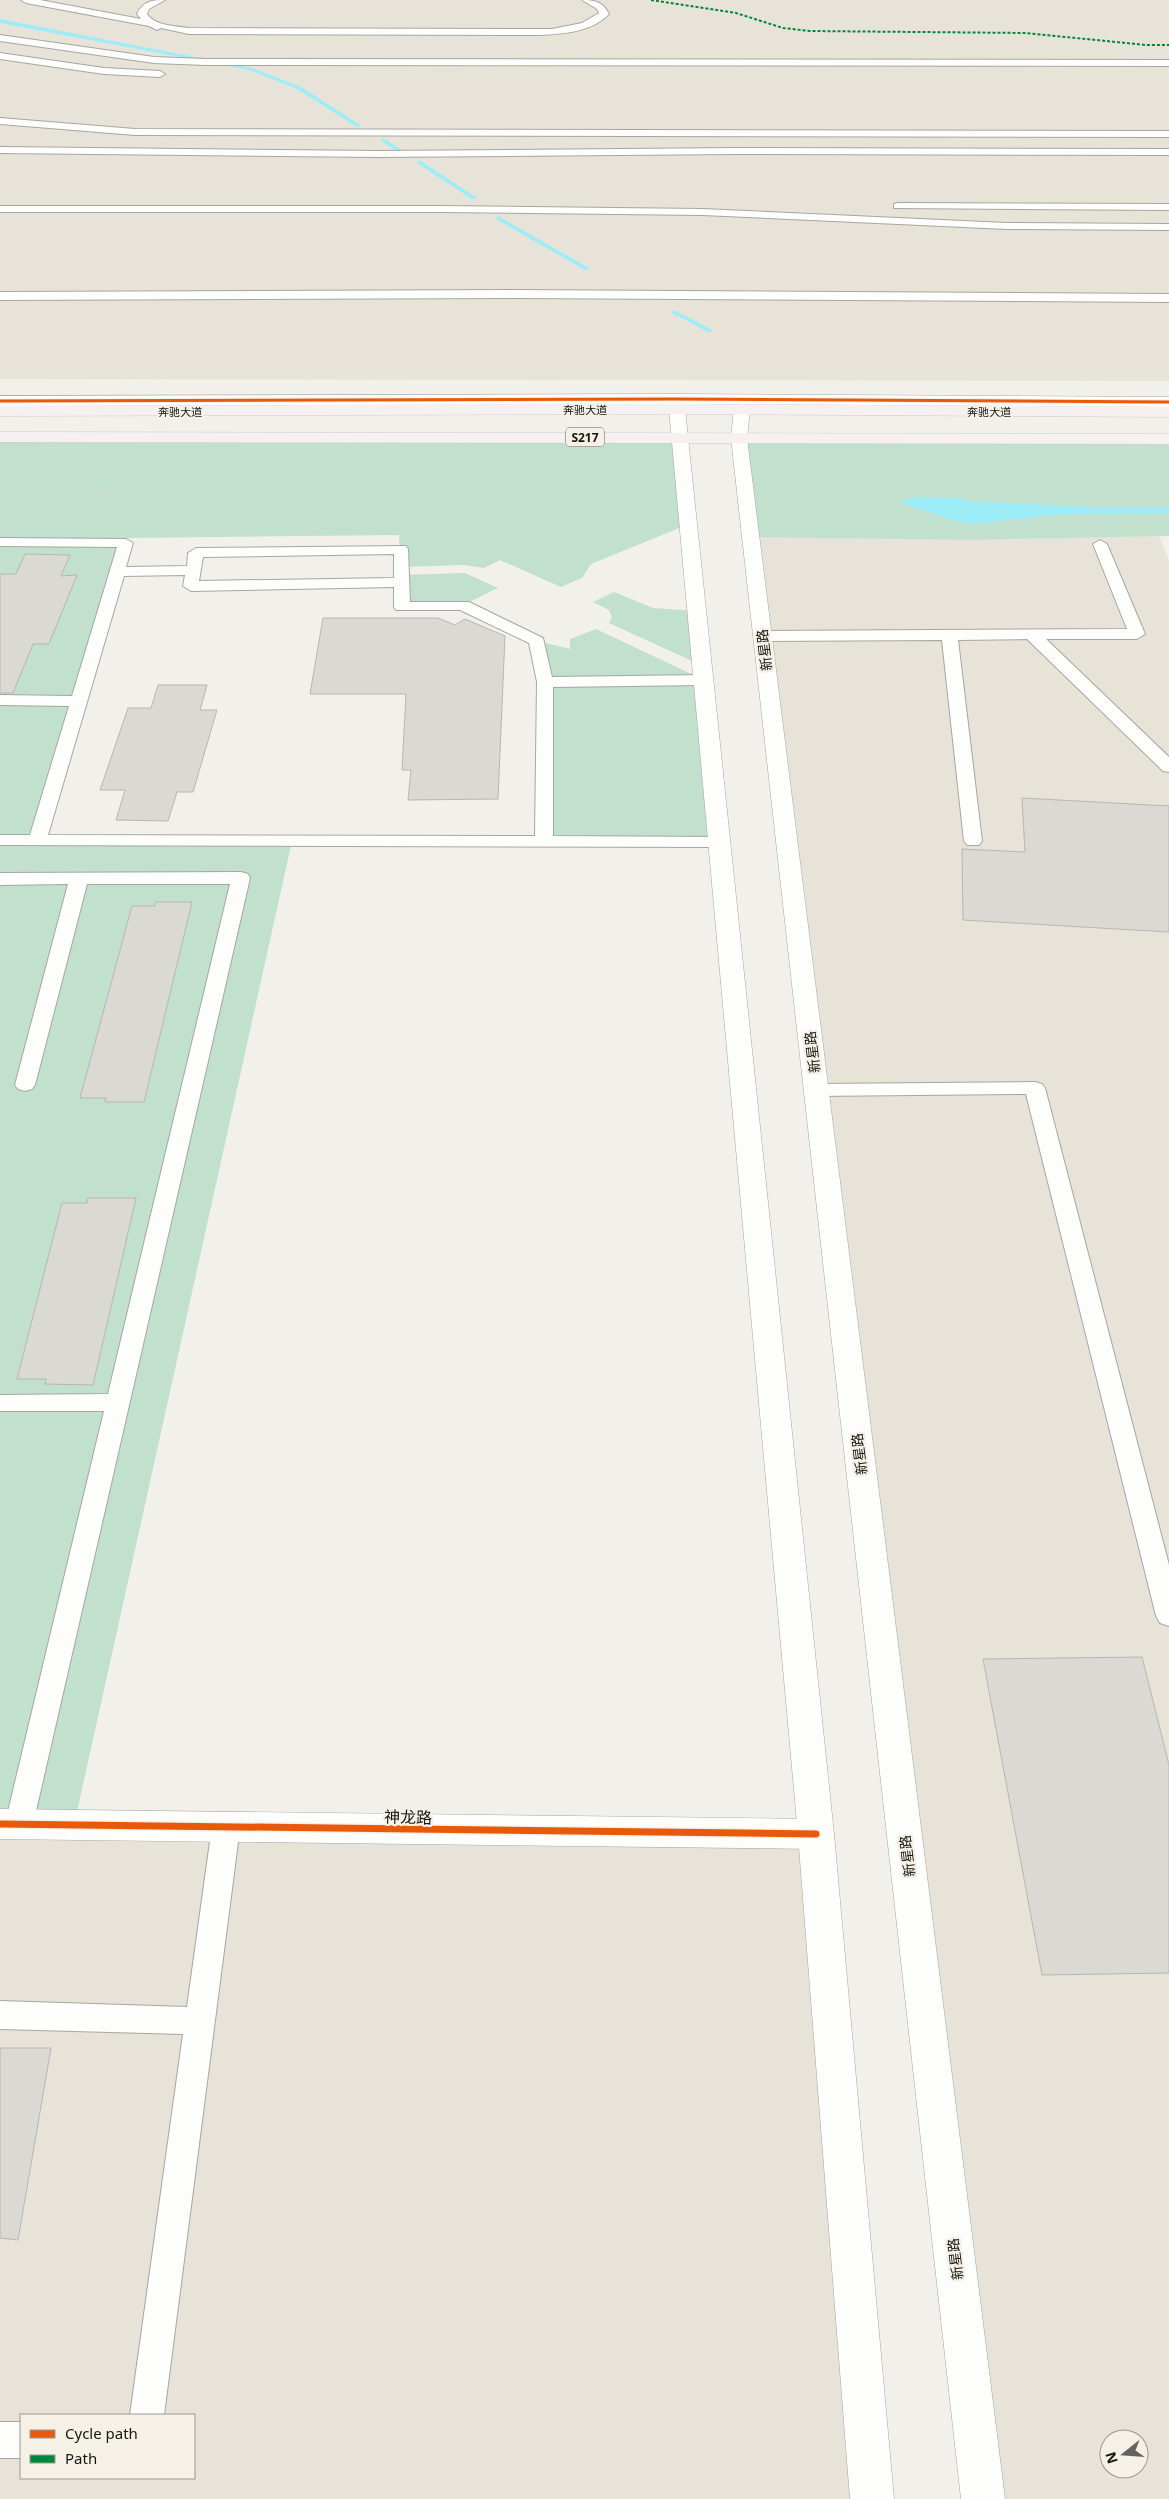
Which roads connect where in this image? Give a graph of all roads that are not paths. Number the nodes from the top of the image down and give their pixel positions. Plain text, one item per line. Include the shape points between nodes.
1 (26, 0) edge
2 (160, 0) edge
3 (587, 0) edge
4 (157, 27) junction
5 (0, 38) edge
6 (1169, 52) edge
7 (0, 56) edge
8 (274, 63) junction
9 (1169, 64) edge
10 (168, 75) dead end
11 (0, 121) edge
12 (1169, 134) edge
13 (0, 150) edge
14 (1169, 152) edge
15 (0, 202) edge
16 (829, 206) dead end
17 (889, 206) dead end
18 (1169, 207) edge
19 (0, 209) edge
20 (1169, 226) edge
21 (308, 282) dead end
22 (813, 283) dead end
23 (0, 296) edge
24 (1169, 298) edge
25 (0, 401) edge
26 (1169, 402) edge
27 (775, 405) junction
28 (0, 411) edge
29 (1169, 412) edge
30 (679, 423) junction
31 (740, 423) junction
32 (0, 437) edge
33 (1169, 438) edge
34 (0, 542) edge
35 (1100, 544) dead end
36 (193, 570) junction
37 (117, 572) junction
38 (401, 582) junction
39 (1031, 634) junction
40 (949, 635) junction
41 (763, 636) junction
42 (704, 680) junction
43 (545, 682) junction
44 (0, 700) edge
45 (78, 701) junction
46 (1169, 767) edge
47 (0, 840) edge
48 (37, 840) junction
49 (544, 841) junction
50 (973, 841) dead end
51 (720, 842) junction
52 (0, 879) edge
53 (79, 879) junction
54 (25, 1085) dead end
55 (816, 1090) junction
56 (118, 1402) junction
57 (0, 1403) edge
58 (1169, 1616) edge
59 (10, 1824) edge
60 (226, 1827) junction
61 (816, 1834) junction
62 (0, 2015) edge
63 (200, 2021) junction
64 (147, 2414) edge
65 (0, 2440) edge
66 (20, 2440) edge
67 (872, 2499) edge
68 (983, 2499) edge

1 - 4 lane
2 - 4 lane via 145,7 142,14
3 - 4 lane via 601,7 604,14 596,21 552,32 246,32
5 - 8 lane via 144,59
6 - 8 lane via 466,52
7 - 10 lane via 104,71
8 - 9 lane
11 - 12 lane via 135,132
13 - 14 lane via 377,154
15 - 16 lane
17 - 18 lane
19 - 20 lane via 702,212 1007,226
21 - 22 lane
23 - 24 lane via 526,294
25 - 27 main road
26 - 27 main road
27 - 29 main road, 奔驰大道 / S217
27 - 31 main road, 奔驰大道 / S217
28 - 30 main road, 奔驰大道 / S217
30 - 31 main road, 奔驰大道 / S217
30 - 31 main road, 奔驰大道 / S217
30 - 32 main road, 奔驰大道 / S217 via 531,437
30 - 42 main road
31 - 33 main road, 奔驰大道 / S217 via 952,438
31 - 41 main road, 新星路
34 - 37 lane via 126,543
35 - 39 lane via 1137,634
36 - 37 lane
36 - 38 lane via 191,586
36 - 38 lane via 196,553 401,549
37 - 45 lane
38 - 43 lane via 402,607 464,605 537,641
39 - 40 lane
39 - 46 lane
40 - 41 lane
40 - 50 lane
41 - 55 main road, 新星路
42 - 43 lane
42 - 51 main road
43 - 49 lane
44 - 45 lane
45 - 48 lane
47 - 48 lane
48 - 49 lane
49 - 51 lane
51 - 61 main road
52 - 53 lane
53 - 54 lane
53 - 56 lane via 241,878
55 - 58 lane via 1035,1088
55 - 68 main road, 新星路
56 - 57 lane
56 - 59 lane
59 - 60 main road, 神龙路
60 - 61 main road, 神龙路
60 - 63 lane
61 - 67 main road
62 - 63 lane
63 - 64 lane
65 - 66 lane

